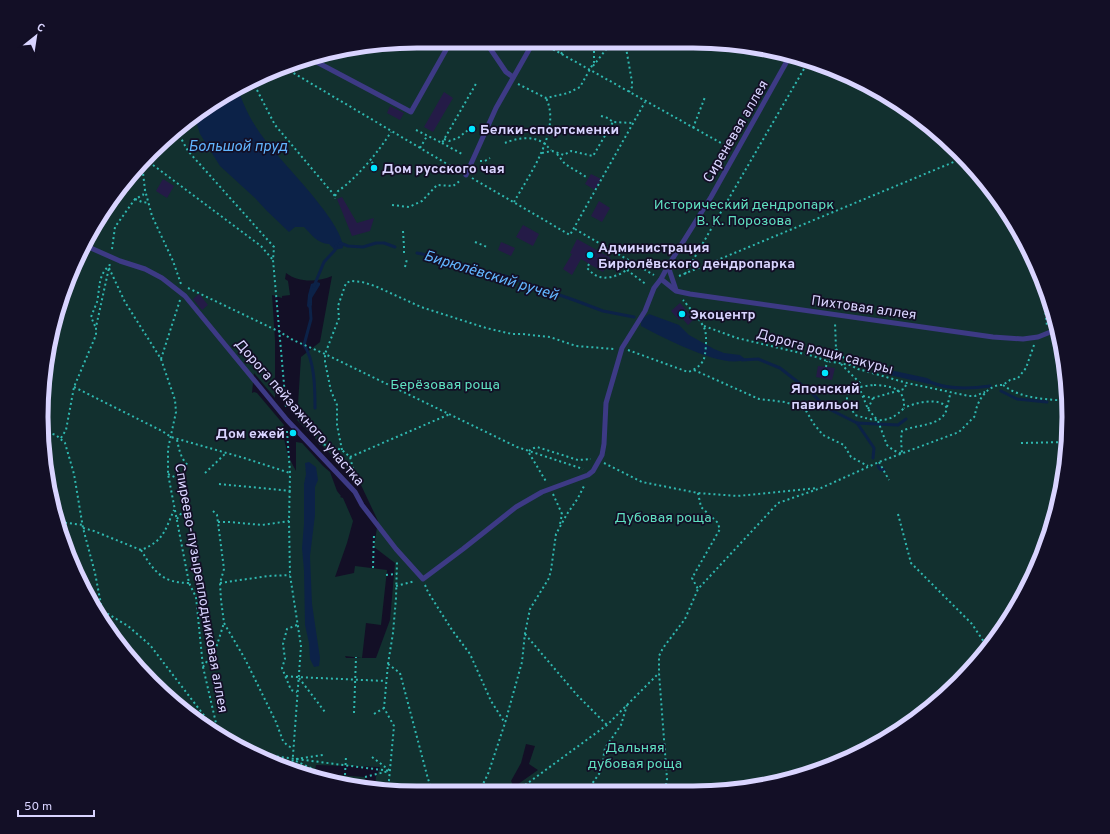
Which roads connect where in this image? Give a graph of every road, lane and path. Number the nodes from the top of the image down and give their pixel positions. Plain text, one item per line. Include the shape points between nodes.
1 (447, 48) edge
2 (490, 48) edge
3 (530, 48) edge
4 (550, 48) edge
5 (565, 48) edge
6 (594, 48) edge
7 (607, 48) edge
8 (626, 48) edge
9 (561, 54) junction
10 (787, 61) edge
11 (317, 62) edge
12 (806, 66) edge
13 (590, 70) junction
14 (290, 71) edge
15 (512, 78) junction
16 (477, 82) dead end
17 (257, 85) edge
18 (629, 92) junction
19 (705, 97) dead end
20 (546, 98) junction
21 (645, 102) junction
22 (657, 105) dead end
23 (656, 107) junction
24 (601, 116) dead end
25 (613, 122) junction
26 (633, 123) junction
27 (693, 128) junction
28 (416, 130) dead end
29 (468, 130) dead end
30 (391, 132) junction
31 (180, 135) edge
32 (427, 136) junction
33 (444, 139) junction
34 (505, 143) dead end
35 (544, 143) junction
36 (442, 144) junction
37 (724, 146) dead end
38 (420, 148) junction
39 (552, 151) junction
40 (541, 153) junction
41 (556, 153) junction
42 (462, 154) dead end
43 (958, 160) edge
44 (373, 162) dead end
45 (150, 163) edge
46 (374, 165) dead end
47 (143, 171) edge
48 (466, 175) junction
49 (588, 178) dead end
50 (145, 190) junction
51 (135, 199) junction
52 (514, 202) junction
53 (149, 203) junction
54 (392, 205) dead end
55 (575, 228) junction
56 (403, 231) dead end
57 (475, 242) dead end
58 (89, 247) edge
59 (487, 247) dead end
60 (404, 255) dead end
61 (111, 257) junction
62 (407, 258) dead end
63 (273, 260) junction
64 (633, 262) junction
65 (589, 264) dead end
66 (668, 266) junction
67 (109, 267) junction
68 (405, 267) dead end
69 (623, 267) dead end
70 (627, 270) junction
71 (650, 273) dead end
72 (685, 274) junction
73 (673, 278) dead end
74 (164, 279) junction
75 (661, 279) junction
76 (181, 284) junction
77 (188, 288) dead end
78 (654, 288) junction
79 (676, 291) junction
80 (184, 295) junction
81 (1045, 308) edge
82 (835, 315) junction
83 (703, 326) junction
84 (96, 327) junction
85 (1051, 331) edge
86 (280, 332) junction
87 (1048, 332) junction
88 (1034, 344) dead end
89 (622, 348) junction
90 (836, 349) junction
91 (325, 354) junction
92 (161, 359) junction
93 (827, 361) junction
94 (830, 361) junction
95 (840, 364) junction
96 (850, 365) junction
97 (826, 367) dead end
98 (694, 370) junction
99 (907, 382) junction
100 (1003, 385) junction
101 (74, 387) junction
102 (861, 387) junction
103 (899, 392) junction
104 (948, 392) junction
105 (986, 392) junction
106 (863, 396) junction
107 (873, 398) junction
108 (1061, 400) edge
109 (904, 408) junction
110 (946, 408) junction
111 (868, 409) junction
112 (450, 414) junction
113 (855, 415) junction
114 (851, 419) dead end
115 (287, 420) junction
116 (878, 422) junction
117 (49, 433) edge
118 (171, 437) junction
119 (61, 438) junction
120 (177, 440) junction
121 (306, 440) junction
122 (1061, 442) edge
123 (1021, 443) dead end
124 (342, 450) junction
125 (529, 452) junction
126 (226, 453) junction
127 (902, 454) junction
128 (350, 457) junction
129 (599, 461) junction
130 (879, 462) junction
131 (189, 466) dead end
132 (869, 467) junction
133 (592, 471) junction
134 (205, 473) dead end
135 (290, 473) junction
136 (168, 474) junction
137 (588, 475) junction
138 (179, 479) dead end
139 (889, 480) dead end
140 (347, 482) junction
141 (219, 484) dead end
142 (550, 488) junction
143 (821, 488) junction
144 (291, 490) junction
145 (698, 494) junction
146 (188, 504) dead end
147 (175, 510) junction
148 (213, 511) dead end
149 (898, 514) dead end
150 (177, 519) junction
151 (375, 521) junction
152 (64, 522) edge
153 (218, 522) junction
154 (289, 522) junction
155 (83, 524) junction
156 (560, 527) junction
157 (83, 528) junction
158 (396, 549) junction
159 (141, 550) junction
160 (373, 568) dead end
161 (397, 574) junction
162 (290, 575) junction
163 (386, 575) dead end
164 (422, 579) junction
165 (189, 583) junction
166 (220, 583) junction
167 (396, 586) junction
168 (698, 589) junction
169 (102, 609) edge
170 (103, 612) edge
171 (224, 624) junction
172 (297, 625) junction
173 (525, 633) junction
174 (985, 643) edge
175 (356, 657) dead end
176 (388, 664) junction
177 (203, 667) junction
178 (659, 673) junction
179 (286, 676) junction
180 (298, 677) junction
181 (355, 680) junction
182 (386, 681) junction
183 (297, 692) junction
184 (627, 705) junction
185 (384, 708) junction
186 (324, 712) dead end
187 (354, 713) dead end
188 (374, 714) dead end
189 (209, 722) edge
190 (505, 723) junction
191 (607, 725) junction
192 (217, 727) edge
193 (293, 748) junction
194 (323, 755) dead end
195 (346, 756) dead end
196 (273, 757) edge
197 (372, 758) dead end
198 (293, 760) junction
199 (293, 764) edge
200 (345, 765) junction
201 (390, 771) junction
202 (321, 773) edge
203 (344, 775) dead end
204 (365, 777) dead end
205 (389, 785) edge
206 (525, 785) edge
207 (431, 786) edge
208 (482, 786) edge
209 (590, 786) edge
210 (666, 786) edge

1 - 11 lane via 411,112
2 - 15 lane
3 - 15 lane
4 - 9 path
5 - 9 path
6 - 13 path via 594,62
7 - 13 path
8 - 18 path via 632,82
9 - 13 path
10 - 66 lane, Сиреневая аллея via 711,198
12 - 72 path
13 - 18 path
13 - 20 path via 580,87 568,93
14 - 30 path
15 - 20 path
15 - 48 lane
16 - 33 path
17 - 30 path via 275,125 335,198 338,191 383,145
18 - 21 path
19 - 27 path
20 - 35 path via 550,106 549,131
21 - 23 path
21 - 26 path
22 - 23 path
23 - 27 path
24 - 25 path
25 - 26 path
25 - 41 path via 593,156 571,151 564,155
26 - 55 path
27 - 37 path
28 - 32 path
29 - 33 path via 458,138 449,141
30 - 38 path
31 - 63 path via 188,151 274,247
32 - 36 path
32 - 38 path
33 - 36 path
34 - 35 path via 516,138
35 - 39 path
35 - 40 path
36 - 42 path
38 - 48 path
39 - 40 path
39 - 41 path
40 - 52 path
41 - 49 path via 565,164
43 - 72 path
44 - 46 path
45 - 63 path via 261,246
47 - 50 path
48 - 52 path
48 - 54 path via 453,186 437,185 422,201 409,207
50 - 51 path via 143,195
50 - 53 path
51 - 53 path
51 - 61 path via 115,227
52 - 55 path via 570,235
53 - 76 path
55 - 64 path
56 - 60 path
57 - 59 path
58 - 61 lane, Дорога пейзажного участка
61 - 74 lane, Дорога пейзажного участка
62 - 68 path
63 - 86 path
64 - 70 path
64 - 71 path
65 - 70 path via 587,268 601,278 618,275
66 - 75 lane, Сиреневая аллея
66 - 79 lane
67 - 84 path
67 - 84 path via 103,271 99,283 92,317
67 - 92 path, Спиреево-пузыреплодниковая аллея via 125,302
69 - 70 path
70 - 78 path
72 - 73 path
74 - 76 path
74 - 80 lane, Дорога пейзажного участка
75 - 78 lane, Сиреневая аллея
75 - 79 lane
76 - 80 path
77 - 86 path
78 - 89 lane, Сиреневая аллея
79 - 82 lane, Пихтовая аллея
79 - 83 path
80 - 92 path
80 - 115 lane, Дорога пейзажного участка
81 - 87 path
82 - 87 lane, Пихтовая аллея via 993,337 1023,339 1038,337
82 - 90 path
83 - 93 path, Дорога рощи сакуры via 737,338
83 - 98 path via 707,338 704,360
84 - 101 path via 96,336
85 - 87 lane, Пихтовая аллея
86 - 91 path
86 - 115 path
88 - 100 path, Дорога рощи сакуры via 1026,368 1018,378
89 - 91 path via 576,346 550,337 505,333 421,307 375,286 351,281 346,283 338,306 339,318
89 - 98 path via 688,372
89 - 129 lane, Сиреневая аллея via 606,403 604,444
90 - 94 path
90 - 96 path
91 - 112 path
91 - 124 path via 325,367 337,405 337,425
92 - 118 path, Спиреево-пузыреплодниковая аллея via 176,412
93 - 94 path, Дорога рощи сакуры
93 - 97 path
94 - 95 path, Дорога рощи сакуры
95 - 96 path, Дорога рощи сакуры
95 - 102 path
96 - 99 path, Дорога рощи сакуры
98 - 132 path via 759,399 797,406 807,412 823,435 844,445 851,457
99 - 103 path via 904,389
99 - 104 path, Дорога рощи сакуры
100 - 105 path, Дорога рощи сакуры
100 - 108 path via 1023,395
101 - 118 path
101 - 119 path via 66,430
102 - 103 path via 888,386
102 - 106 path
102 - 113 path via 852,390 847,398
103 - 107 path
103 - 109 path via 904,400
104 - 105 path, Дорога рощи сакуры via 975,396
104 - 110 path via 950,395
105 - 127 path via 975,409 975,416 959,432
106 - 107 path
106 - 111 path
107 - 111 path
109 - 110 path via 938,401
109 - 116 path via 891,419
110 - 127 path via 946,413 937,421 902,431
111 - 116 path
112 - 125 path
112 - 128 path
113 - 114 path
113 - 116 path
115 - 121 lane, Дорога пейзажного участка
115 - 135 path
116 - 127 path via 887,445
117 - 119 path
118 - 120 path
118 - 136 path, Спиреево-пузыреплодниковая аллея via 168,449
119 - 155 path via 65,443 74,474
120 - 126 path
120 - 131 path via 179,452
121 - 124 path
121 - 140 lane, Дорога пейзажного участка
122 - 123 path
124 - 128 path
125 - 129 path via 537,447 578,460
125 - 133 path
125 - 142 path
126 - 134 path
126 - 135 path
127 - 130 path
128 - 140 path via 354,472
129 - 133 lane
129 - 145 path via 642,482
130 - 132 path
130 - 139 path
132 - 143 path
133 - 137 lane
135 - 144 path
136 - 138 path
136 - 147 path, Спиреево-пузыреплодниковая аллея
137 - 142 lane
137 - 156 path via 578,498
140 - 151 lane, Дорога пейзажного участка
141 - 144 path
142 - 156 path via 562,514
142 - 164 lane via 516,507
143 - 145 path via 737,496
143 - 168 path via 778,503
144 - 154 path
145 - 168 path via 701,507 717,522 720,530 692,578
146 - 150 path
147 - 150 path, Спиреево-пузыреплодниковая аллея
147 - 159 path via 161,538 150,547
148 - 153 path
149 - 174 path via 911,563 972,624
150 - 165 path, Спиреево-пузыреплодниковая аллея
151 - 158 lane, Дорога пейзажного участка
151 - 160 path
152 - 155 path
153 - 154 path via 262,525
153 - 166 path via 224,569
154 - 162 path
155 - 157 path
156 - 173 path via 556,534 549,578 530,609
157 - 159 path
157 - 169 path
158 - 161 path
158 - 164 lane, Дорога пейзажного участка
159 - 165 path via 160,576 178,583
161 - 163 path
161 - 167 path
162 - 166 path
162 - 172 path
164 - 167 path
164 - 190 path via 452,630 470,654 491,701
165 - 177 path, Спиреево-пузыреплодниковая аллея via 196,597
166 - 171 path
167 - 176 path
168 - 178 path via 685,619 659,656
170 - 189 path via 122,622 150,645
171 - 177 path via 216,648
171 - 193 path via 245,659 283,741
172 - 179 path via 287,629 283,644 285,659 282,668
172 - 180 path via 301,646
173 - 190 path via 522,662
173 - 191 path via 576,694
175 - 181 path
176 - 182 path
176 - 207 path via 400,673
177 - 192 path, Спиреево-пузыреплодниковая аллея
178 - 184 path
178 - 210 path
179 - 180 path
179 - 183 path via 291,690
180 - 181 path
180 - 183 path
180 - 186 path
181 - 182 path
181 - 187 path
182 - 185 path
183 - 193 path
184 - 191 path
184 - 209 path via 621,725 605,748 601,771
185 - 188 path
185 - 201 path via 394,726
190 - 208 path
191 - 206 path
193 - 198 path
194 - 198 path
195 - 200 path
196 - 198 path
197 - 201 path
198 - 199 path
198 - 200 path
198 - 202 path
200 - 201 path
200 - 203 path
201 - 204 path
201 - 205 path

